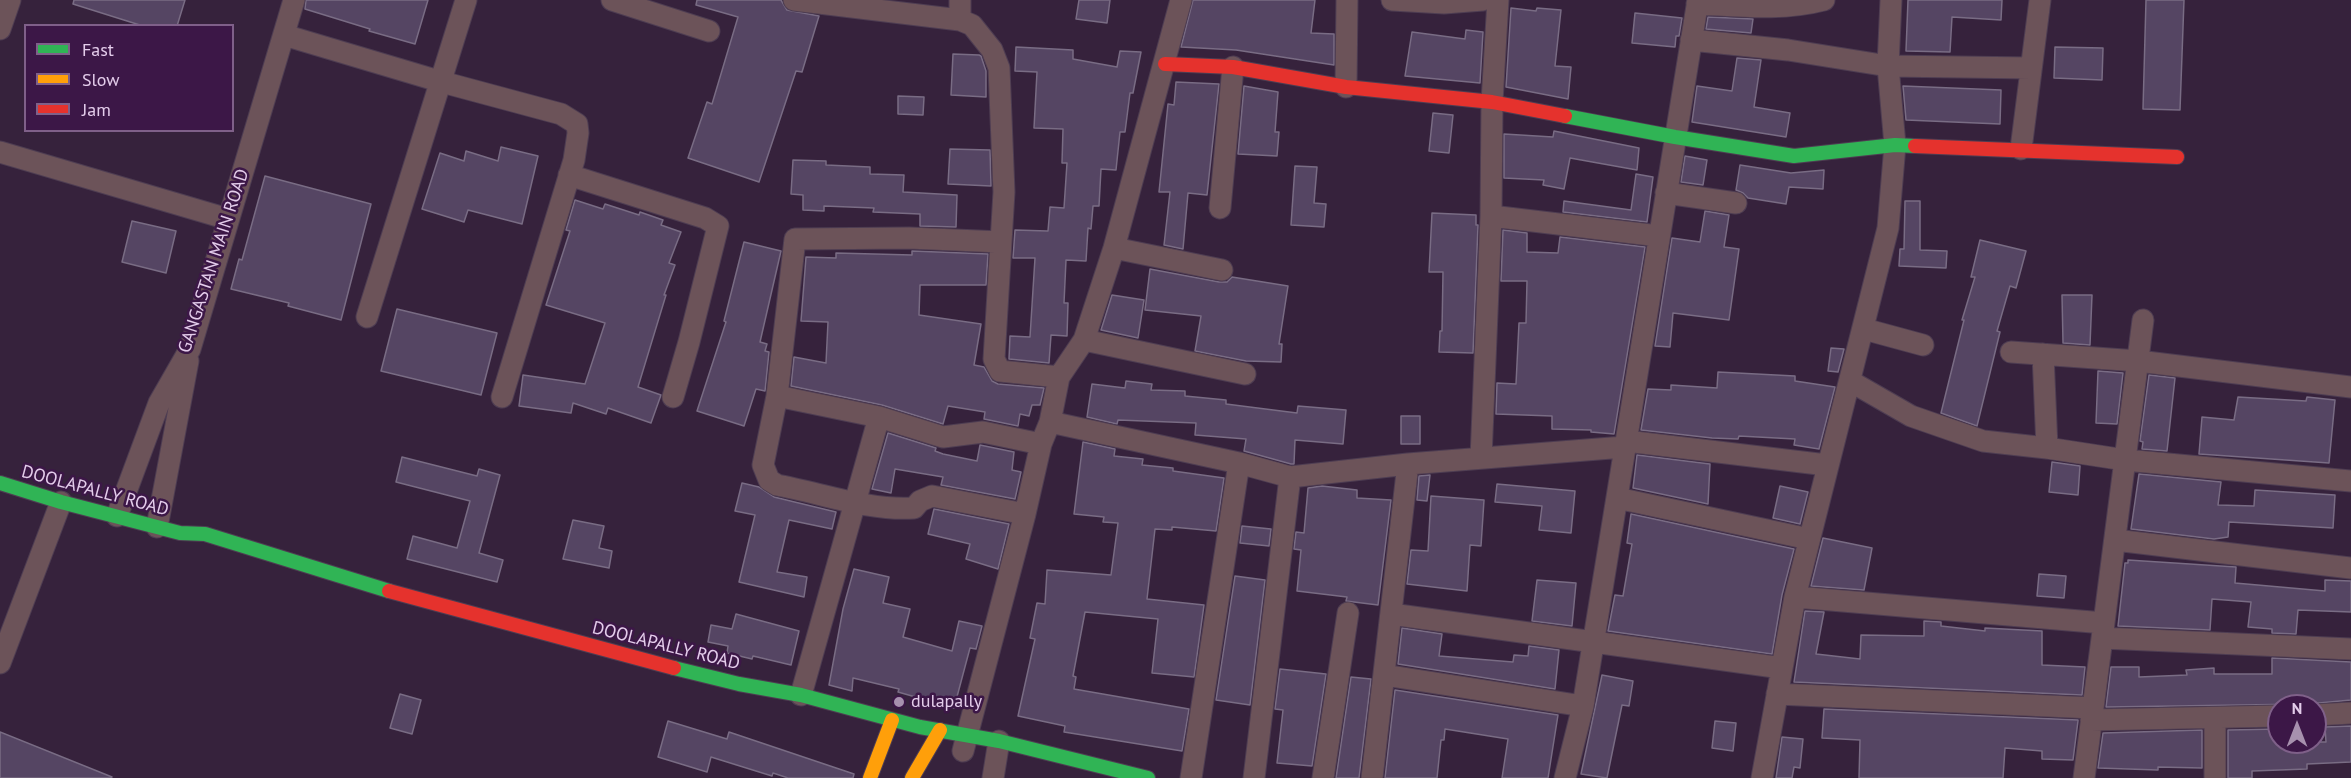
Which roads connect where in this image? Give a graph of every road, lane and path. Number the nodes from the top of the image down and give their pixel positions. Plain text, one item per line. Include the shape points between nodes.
1 (10, 0) edge
2 (294, 0) edge
3 (466, 0) edge
4 (612, 0) edge
5 (794, 0) edge
6 (1181, 0) edge
7 (1347, 0) edge
8 (1392, 0) edge
9 (1483, 0) edge
10 (1497, 0) edge
11 (1824, 0) edge
12 (1891, 0) edge
13 (2040, 0) edge
14 (1698, 2) edge
15 (960, 10) edge
16 (0, 29) edge
17 (709, 31) dead end
18 (284, 35) junction
19 (1691, 40) junction
20 (1165, 64) junction
21 (1888, 66) junction
22 (1233, 67) junction
23 (2031, 68) junction
24 (442, 82) junction
25 (1346, 87) junction
26 (1492, 102) junction
27 (1675, 137) junction
28 (1895, 145) junction
29 (2020, 149) junction
30 (0, 152) edge
31 (2177, 157) dead end
32 (569, 175) junction
33 (1666, 193) junction
34 (1736, 203) dead end
35 (1220, 208) dead end
36 (1491, 216) junction
37 (228, 219) junction
38 (1659, 236) junction
39 (1001, 242) junction
40 (1114, 248) junction
41 (1222, 270) dead end
42 (367, 317) dead end
43 (2143, 320) dead end
44 (1864, 329) junction
45 (1084, 340) junction
46 (1923, 345) dead end
47 (190, 349) junction
48 (2011, 352) dead end
49 (2043, 354) junction
50 (2138, 361) junction
51 (1245, 374) dead end
52 (1059, 377) junction
53 (1850, 381) junction
54 (2351, 387) edge
55 (777, 396) junction
56 (502, 397) dead end
57 (673, 398) dead end
58 (879, 417) junction
59 (1050, 422) junction
60 (1041, 444) junction
61 (1625, 444) junction
62 (2047, 448) junction
63 (1481, 458) junction
64 (2125, 460) junction
65 (1239, 463) junction
66 (1408, 464) junction
67 (1827, 465) junction
68 (1290, 477) junction
69 (2351, 481) edge
70 (0, 483) edge
71 (1617, 498) junction
72 (854, 501) junction
73 (61, 502) junction
74 (1025, 514) junction
75 (117, 516) junction
76 (157, 526) junction
77 (180, 533) junction
78 (1809, 539) junction
79 (2115, 540) junction
80 (194, 548) dead end
81 (2351, 568) edge
82 (1795, 597) junction
83 (1348, 613) dead end
84 (1391, 614) junction
85 (2103, 630) junction
86 (1593, 642) junction
87 (2351, 649) edge
88 (0, 663) edge
89 (1782, 668) junction
90 (642, 674) dead end
91 (1384, 675) junction
92 (1777, 694) junction
93 (801, 695) junction
94 (736, 698) dead end
95 (1583, 706) junction
96 (2351, 713) edge
97 (2092, 714) junction
98 (2327, 714) edge
99 (2267, 717) edge
100 (2215, 719) junction
101 (940, 730) junction
102 (893, 732) junction
103 (974, 752) edge
104 (1066, 772) dead end
105 (870, 778) edge
106 (912, 778) edge
107 (1095, 778) edge
108 (1148, 778) edge
109 (1191, 778) edge
110 (1254, 778) edge
111 (1323, 778) edge
112 (1372, 778) edge
113 (1565, 778) edge
114 (1762, 778) edge
115 (2084, 778) edge
116 (2215, 778) edge

1 - 16 street
2 - 18 street, GANGASTAN MAIN ROAD
3 - 24 street
4 - 17 street
5 - 15 street
6 - 20 street
7 - 25 street
8 - 9 street
10 - 26 street
11 - 14 street via 1767,8
12 - 21 street
13 - 23 street
14 - 19 street
15 - 39 street via 992,50 999,68 1004,161
18 - 24 street
18 - 37 street, GANGASTAN MAIN ROAD
19 - 21 street
19 - 27 street
20 - 22 main road
20 - 40 street
21 - 23 street
21 - 28 street
22 - 25 main road
22 - 35 street
23 - 29 street
24 - 32 street via 561,114 577,124 577,146
24 - 42 street
25 - 26 main road
26 - 27 main road
26 - 36 street
27 - 28 main road via 1794,156
27 - 33 street
28 - 29 main road
28 - 44 street via 1888,228
29 - 31 main road
30 - 37 street
32 - 56 street
32 - 57 street via 705,218 718,226
33 - 34 street
33 - 38 street
36 - 38 street
36 - 63 street
37 - 47 street, GANGASTAN MAIN ROAD
38 - 61 street
39 - 52 street via 996,365 1000,372
39 - 55 street via 795,239
40 - 41 street
40 - 45 street
43 - 50 street
44 - 46 street
44 - 53 street
45 - 51 street
45 - 52 street
47 - 75 street, GANGASTAN MAIN ROAD via 159,403
47 - 76 street
48 - 49 street
49 - 50 street
49 - 62 street
50 - 54 street
50 - 64 street
52 - 59 street
53 - 62 street via 1911,416 1983,441
53 - 67 street
55 - 58 street
55 - 72 street via 763,465 769,480
58 - 60 street via 943,437 983,432
58 - 72 street
59 - 60 street
59 - 65 street
60 - 74 street
61 - 63 street
61 - 67 street
61 - 71 street
62 - 64 street
63 - 66 street
64 - 69 street
64 - 79 street
65 - 68 street
65 - 109 street
66 - 68 street
66 - 84 street
67 - 78 street
68 - 110 street
70 - 73 main road, DOOLAPALLY ROAD
71 - 78 street
71 - 86 street
72 - 74 street via 914,508 932,496
72 - 93 street
73 - 75 main road, DOOLAPALLY ROAD
73 - 88 street
74 - 103 street
75 - 76 main road, DOOLAPALLY ROAD
76 - 77 main road, DOOLAPALLY ROAD
77 - 80 main road, DOOLAPALLY ROAD
77 - 93 main road, DOOLAPALLY ROAD via 205,534 366,585 640,660
78 - 82 street
79 - 81 street
79 - 85 street
82 - 85 street
82 - 89 street
83 - 111 street
84 - 86 street
84 - 91 street
85 - 87 street
85 - 97 street
86 - 89 street
86 - 95 street
89 - 92 street
90 - 94 main road, DOOLAPALLY ROAD
91 - 95 street
91 - 112 street
92 - 97 street
92 - 114 street
93 - 102 main road, DOOLAPALLY ROAD
95 - 113 street
96 - 98 street
97 - 100 street
97 - 115 street
99 - 100 street
100 - 116 street
101 - 102 main road, DOOLAPALLY ROAD
101 - 103 main road
101 - 103 main road, DOOLAPALLY ROAD
102 - 103 main road, DOOLAPALLY ROAD
102 - 105 main road
103 - 106 main road
103 - 108 main road, DOOLAPALLY ROAD
104 - 107 main road

